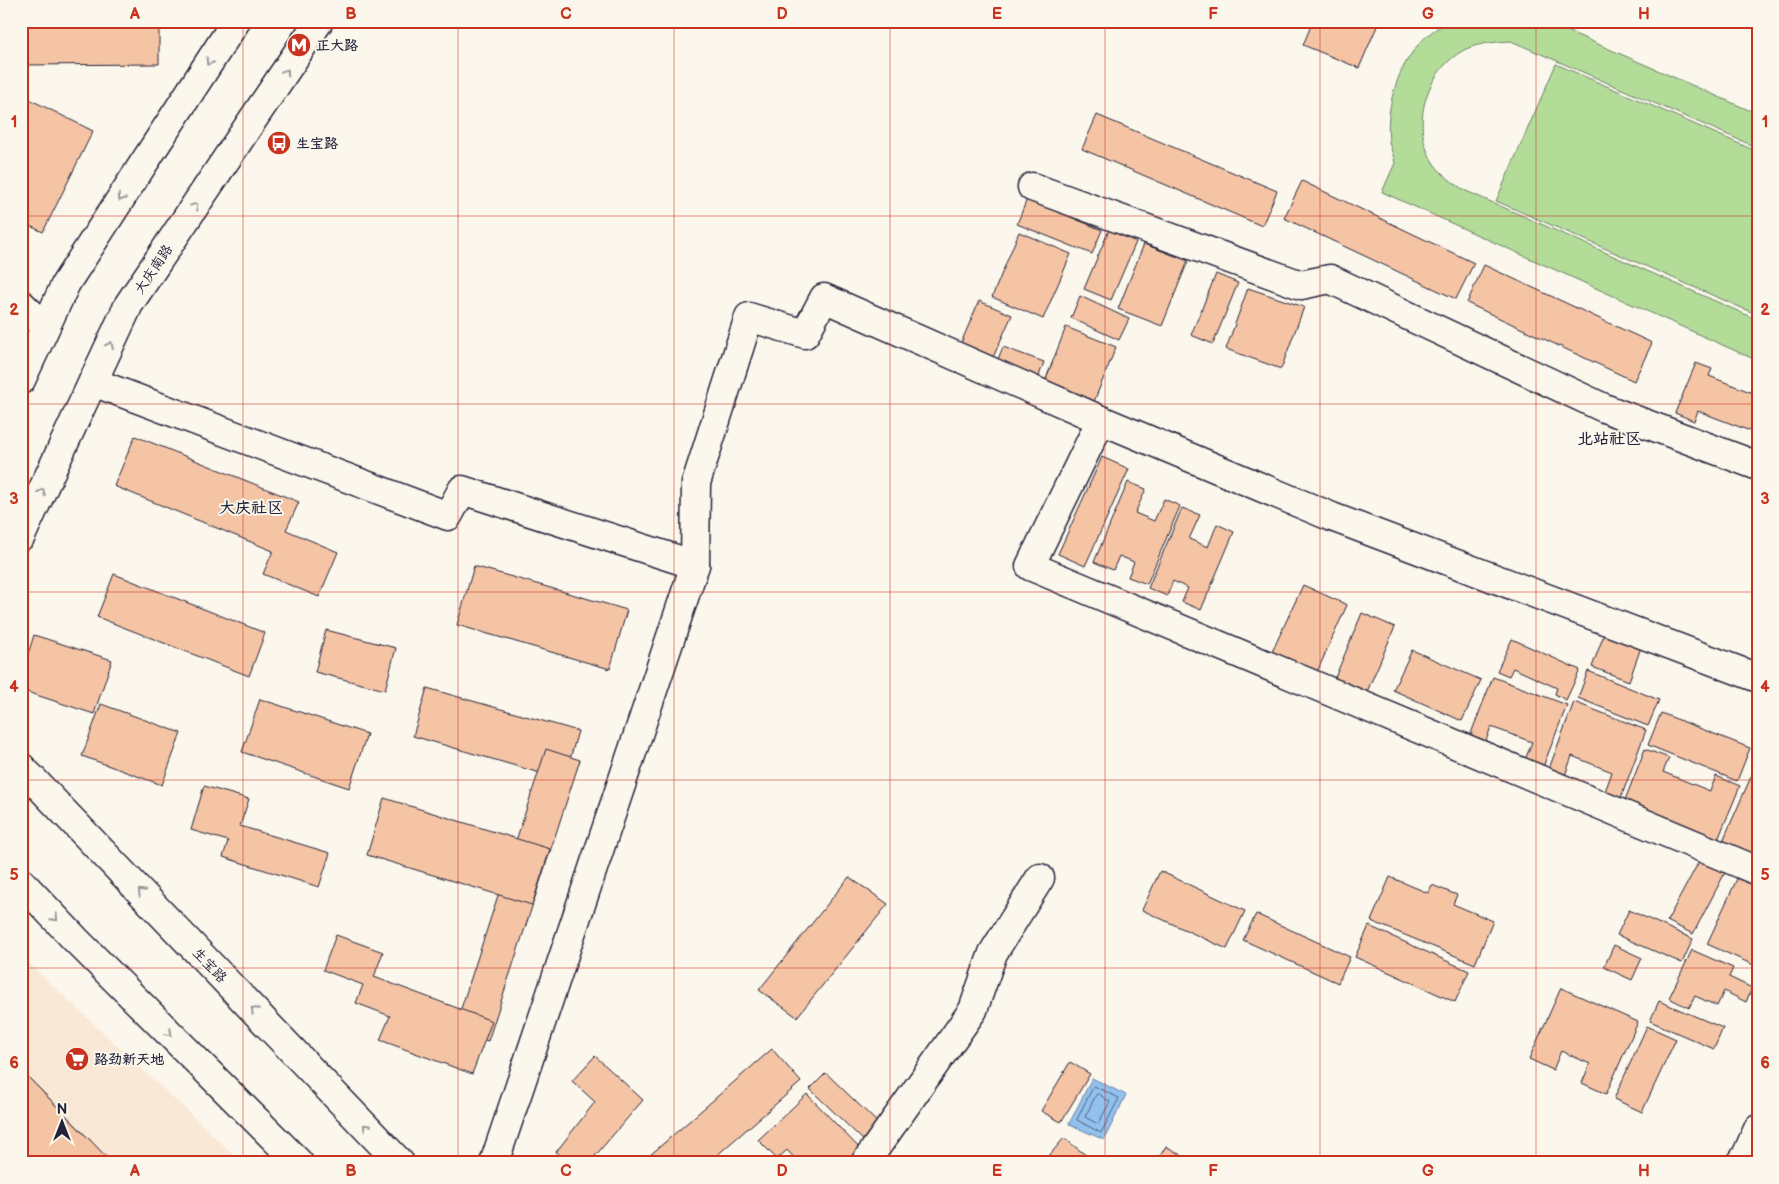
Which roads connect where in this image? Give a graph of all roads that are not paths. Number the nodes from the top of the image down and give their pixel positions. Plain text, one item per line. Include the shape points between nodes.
1 (236, 21) edge
2 (319, 21) edge
3 (1032, 187) dead end
4 (21, 304) edge
5 (46, 327) junction
6 (21, 380) edge
7 (93, 382) junction
8 (1101, 420) junction
9 (1758, 466) edge
10 (21, 536) edge
11 (695, 564) junction
12 (1758, 678) edge
13 (21, 767) edge
14 (1758, 871) edge
15 (1040, 878) dead end
16 (21, 882) edge
17 (1758, 1129) edge
18 (299, 1163) edge
19 (400, 1163) edge
20 (494, 1163) edge
21 (865, 1163) edge
22 (1741, 1163) edge

1 -> 5 street via 66,283
7 -> 2 street, 大庆南路 via 129,304
3 - 9 street via 1301,285 1330,279 1604,408
4 - 5 street
5 - 6 street
10 -> 7 street, 大庆南路
7 - 11 street via 448,516 462,490
8 - 11 street via 824,298 805,334 750,317 696,483
8 - 12 street via 1332,517
8 - 14 street via 1030,566
11 - 20 street
19 -> 13 street, 生宝路
15 - 21 street via 993,952 973,1010
16 -> 18 street
17 - 22 street

